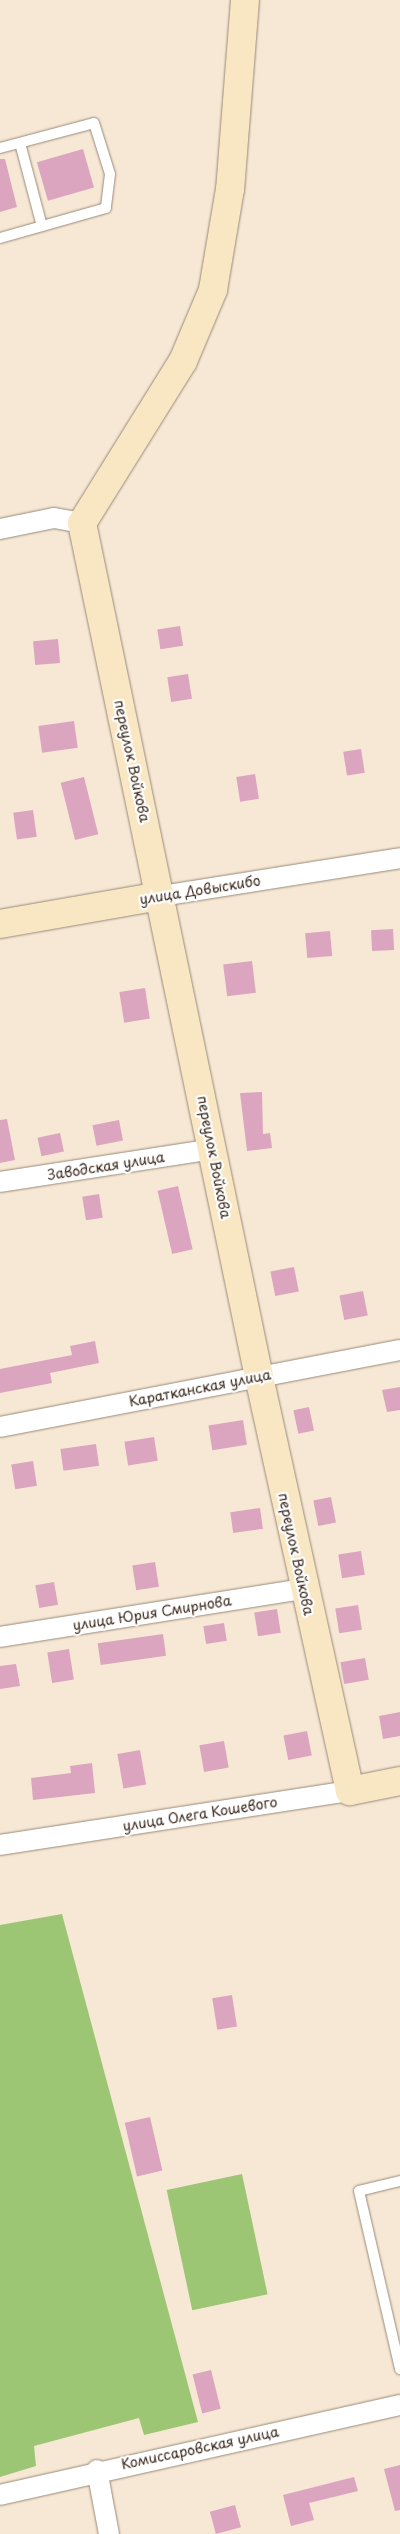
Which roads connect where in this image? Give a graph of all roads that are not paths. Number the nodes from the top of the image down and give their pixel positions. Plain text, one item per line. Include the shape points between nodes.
1 (245, 0) edge
2 (20, 142) junction
3 (0, 148) edge
4 (42, 226) junction
5 (0, 238) edge
6 (82, 523) junction
7 (0, 529) edge
8 (400, 858) edge
9 (161, 896) junction
10 (0, 924) edge
11 (212, 1149) junction
12 (0, 1182) edge
13 (400, 1350) edge
14 (259, 1377) junction
15 (0, 1427) edge
16 (303, 1589) junction
17 (0, 1637) edge
18 (400, 1781) edge
19 (350, 1791) junction
20 (0, 1845) edge
21 (400, 2181) edge
22 (400, 2369) edge
23 (400, 2405) edge
24 (97, 2470) junction
25 (0, 2495) edge
26 (109, 2534) edge

1 - 6 street via 230,189 213,290 183,360
2 - 3 lane
2 - 4 lane
2 - 4 lane via 94,123 110,174 106,208
4 - 5 lane
6 - 7 street via 54,518
6 - 9 street, переулок Войкова
8 - 9 street, улица Довыскибо
9 - 10 street, улица Довыскибо
9 - 11 street, переулок Войкова
11 - 12 street, Заводская улица
11 - 14 street, переулок Войкова
13 - 14 street, Каратканская улица
14 - 15 street, Каратканская улица
14 - 16 street, переулок Войкова
16 - 17 street, улица Юрия Смирнова
16 - 19 street, переулок Войкова
18 - 19 street, улица Олега Кошевого
19 - 20 street, улица Олега Кошевого
21 - 22 lane via 359,2191
23 - 24 street, Комиссаровская улица
24 - 25 street, Комиссаровская улица
24 - 26 street

